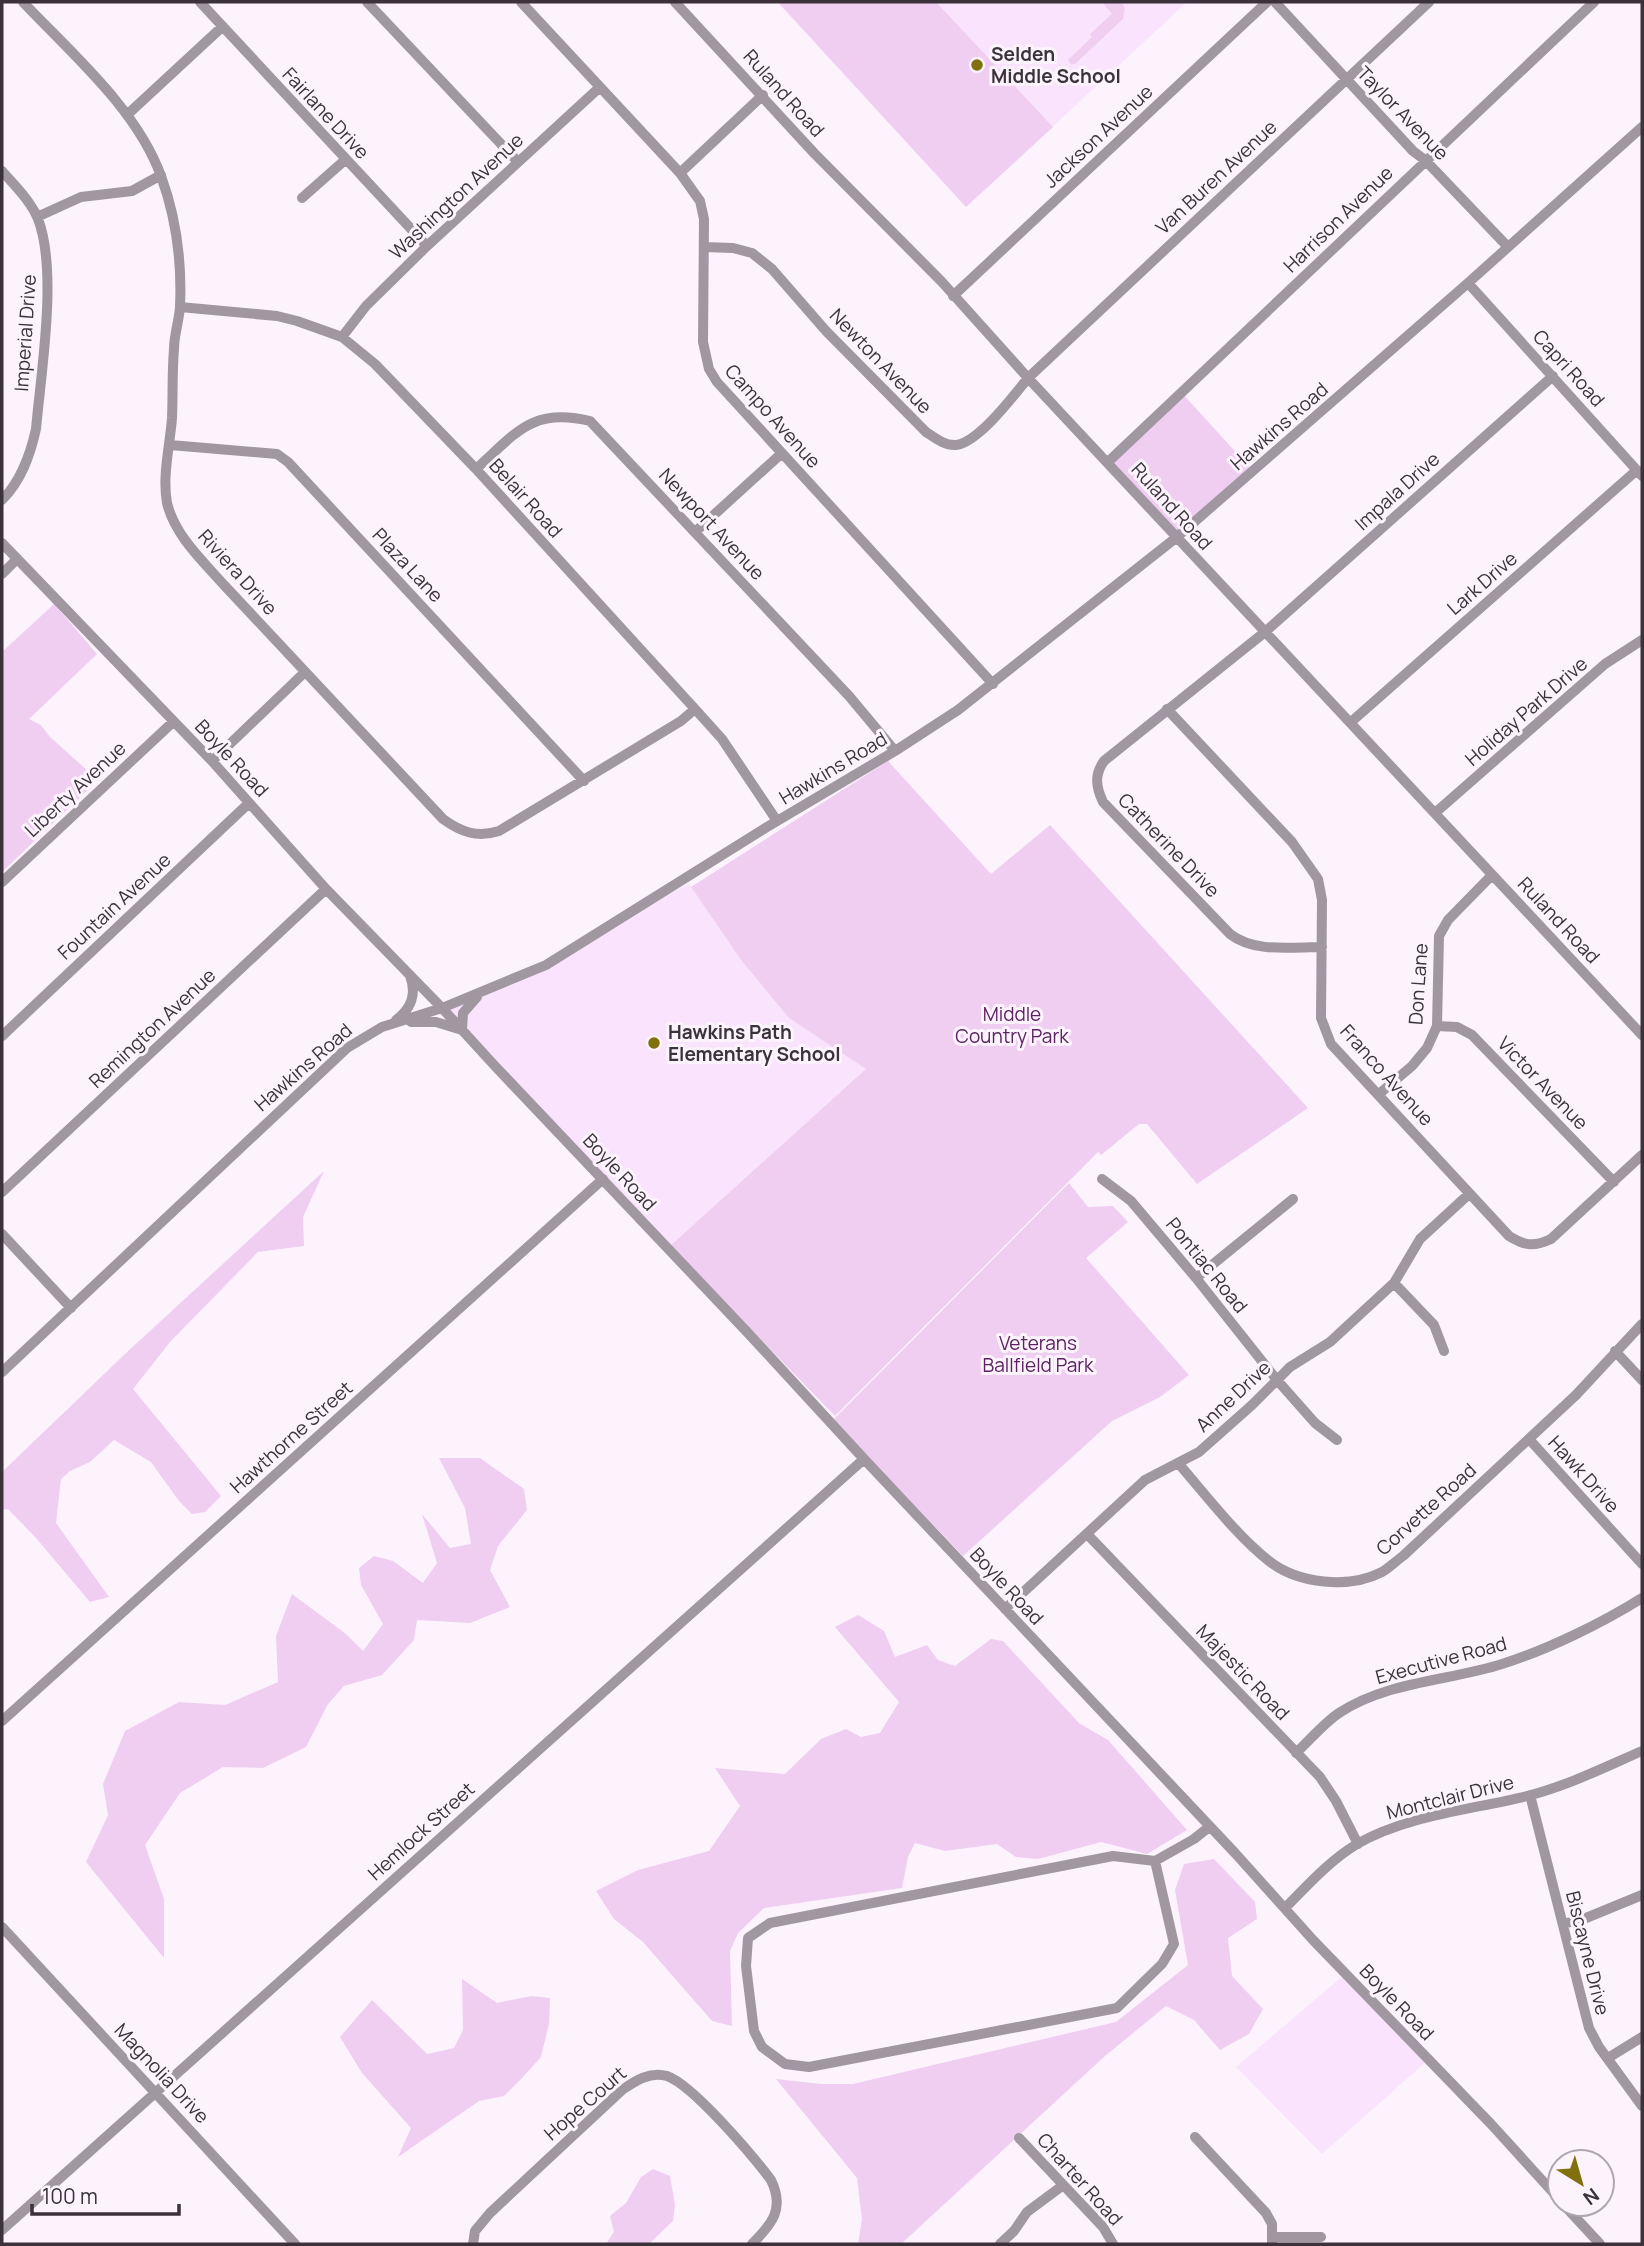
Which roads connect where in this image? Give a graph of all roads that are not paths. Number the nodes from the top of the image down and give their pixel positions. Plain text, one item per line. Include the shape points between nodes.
1 (23, 2) edge
2 (200, 2) edge
3 (367, 2) edge
4 (521, 2) edge
5 (675, 2) edge
6 (1267, 2) edge
7 (1275, 2) edge
8 (1429, 2) edge
9 (1594, 2) edge
10 (222, 27) junction
11 (1346, 79) junction
12 (600, 87) junction
13 (763, 95) junction
14 (128, 114) junction
15 (1642, 127) edge
16 (345, 160) junction
17 (1425, 160) junction
18 (518, 162) junction
19 (2, 171) edge
20 (680, 173) junction
21 (161, 175) junction
22 (302, 198) dead end
23 (37, 217) junction
24 (427, 246) junction
25 (704, 247) junction
26 (1508, 247) junction
27 (1468, 283) junction
28 (953, 296) junction
29 (180, 307) junction
30 (342, 337) junction
31 (1553, 376) junction
32 (1028, 378) junction
33 (170, 445) junction
34 (782, 453) junction
35 (1108, 462) junction
36 (476, 469) junction
37 (1639, 473) edge
38 (2, 500) edge
39 (695, 531) junction
40 (1177, 537) junction
41 (2, 543) edge
42 (17, 559) junction
43 (2, 574) edge
44 (1265, 632) junction
45 (1642, 642) edge
46 (305, 672) junction
47 (993, 684) junction
48 (695, 709) junction
49 (1167, 709) junction
50 (173, 722) junction
51 (1351, 722) junction
52 (895, 751) junction
53 (212, 761) junction
54 (584, 781) junction
55 (249, 803) junction
56 (1436, 813) junction
57 (777, 821) junction
58 (1492, 875) junction
59 (2, 882) edge
60 (327, 889) junction
61 (1322, 947) junction
62 (409, 974) junction
63 (482, 992) junction
64 (442, 1008) junction
65 (394, 1022) junction
66 (1437, 1026) junction
67 (463, 1030) junction
68 (1642, 1035) edge
69 (2, 1036) edge
70 (1379, 1094) junction
71 (1642, 1155) edge
72 (1102, 1179) dead end
73 (603, 1180) junction
74 (1614, 1182) junction
75 (2, 1192) edge
76 (1469, 1194) junction
77 (1293, 1199) dead end
78 (2, 1234) edge
79 (1196, 1278) junction
80 (1394, 1283) junction
81 (71, 1308) junction
82 (1642, 1324) edge
83 (1444, 1351) dead end
84 (1615, 1351) junction
85 (2, 1372) edge
86 (1277, 1380) junction
87 (1642, 1380) edge
88 (1529, 1439) junction
89 (1337, 1440) dead end
90 (863, 1459) junction
91 (1178, 1463) junction
92 (1087, 1534) junction
93 (1642, 1564) edge
94 (1642, 1598) edge
95 (1005, 1609) junction
96 (2, 1721) edge
97 (1642, 1751) edge
98 (1296, 1753) junction
99 (1530, 1795) junction
100 (1209, 1827) junction
101 (1358, 1844) junction
102 (1155, 1861) junction
103 (1642, 1895) edge
104 (1284, 1908) junction
105 (1563, 1924) junction
106 (2, 1927) edge
107 (1642, 2037) edge
108 (1608, 2058) junction
109 (156, 2092) junction
110 (1642, 2106) edge
111 (1195, 2137) dead end
112 (1019, 2138) dead end
113 (1546, 2184) edge
114 (1062, 2186) junction
115 (1576, 2218) edge
116 (2, 2230) edge
117 (1321, 2237) dead end
118 (1273, 2241) edge
119 (295, 2244) edge
120 (472, 2244) edge
121 (752, 2244) edge
122 (1000, 2244) edge
123 (1114, 2244) edge
124 (1600, 2244) edge

1 - 14 street, Riviera Drive
2 - 10 street, Fairlane Drive
3 - 18 street
4 - 12 street, Campo Avenue
5 - 13 street, Ruland Road
6 - 28 street, Jackson Avenue
7 - 11 street, Taylor Avenue
8 - 11 street, Van Buren Avenue
9 - 17 street, Harrison Avenue
10 - 14 street
10 - 16 street, Fairlane Drive
11 - 17 street, Taylor Avenue
11 - 32 street, Van Buren Avenue
12 - 18 street, Washington Avenue
12 - 20 street, Campo Avenue
13 - 20 street
13 - 28 street, Ruland Road
14 - 21 street, Riviera Drive
15 - 26 street, Hawkins Road
16 - 22 street
16 - 24 street, Fairlane Drive
17 - 26 street, Taylor Avenue
17 - 35 street, Harrison Avenue
18 - 24 street, Washington Avenue
19 - 23 street, Imperial Drive
20 - 25 street, Campo Avenue via 700,201
21 - 23 street via 132,191 80,197
21 - 29 street, Riviera Drive via 176,230
23 - 38 street, Imperial Drive via 44,242 47,301 36,429 22,473
24 - 30 street, Washington Avenue via 366,306
25 - 32 street, Newton Avenue via 752,253 772,269 826,331 940,442 956,445 971,438
25 - 34 street, Campo Avenue via 703,342 709,369
26 - 27 street, Hawkins Road
27 - 31 street, Capri Road
27 - 40 street, Hawkins Road
28 - 32 street, Ruland Road
29 - 30 street, Belair Road via 277,316
29 - 33 street, Riviera Drive
30 - 36 street, Belair Road
31 - 37 street, Capri Road
31 - 44 street, Impala Drive
32 - 35 street, Ruland Road
33 - 46 street, Riviera Drive via 167,503 176,525 190,547
33 - 54 street, Plaza Lane via 277,454 288,462
34 - 39 street
34 - 47 street, Campo Avenue
35 - 40 street, Ruland Road
36 - 39 street, Newport Avenue via 518,430 540,418 590,421
36 - 48 street, Belair Road
37 - 51 street, Lark Drive
39 - 52 street, Newport Avenue
40 - 44 street, Ruland Road
40 - 47 street, Hawkins Road
41 - 42 street, Boyle Road
42 - 43 street
42 - 50 street, Boyle Road
44 - 49 street, Catherine Drive
44 - 51 street, Ruland Road
45 - 56 street, Holiday Park Drive via 1605,664
46 - 53 street
46 - 54 street, Riviera Drive via 443,819 466,832 488,835 499,831
47 - 52 street, Hawkins Road
48 - 54 street, Riviera Drive
48 - 57 street, Belair Road
49 - 61 street, Franco Avenue via 1303,855 1318,879
49 - 61 street, Catherine Drive via 1098,768 1097,788 1103,802 1241,942
50 - 53 street, Boyle Road
50 - 59 street, Liberty Avenue
51 - 56 street, Ruland Road
52 - 57 street, Hawkins Road
53 - 55 street, Boyle Road
55 - 60 street, Boyle Road
55 - 69 street, Fountain Avenue
56 - 58 street, Ruland Road
57 - 63 street, Hawkins Road via 546,965
58 - 66 street, Don Lane via 1448,920 1439,936
58 - 68 street, Ruland Road
60 - 62 street, Boyle Road
60 - 75 street, Remington Avenue
61 - 70 street, Franco Avenue via 1321,1018 1325,1032
62 - 64 street, Boyle Road
62 - 65 street via 410,1005
63 - 64 street, Hawkins Road
63 - 67 street via 463,1013
64 - 65 street, Hawkins Road
64 - 67 street, Boyle Road
65 - 67 street via 436,1022
65 - 81 street, Hawkins Road via 346,1048
66 - 70 street, Don Lane via 1412,1066
66 - 74 street, Victor Avenue via 1457,1027 1472,1035
67 - 73 street, Boyle Road
70 - 76 street, Franco Avenue
71 - 74 street, Franco Avenue
72 - 79 street, Pontiac Road via 1131,1201
73 - 90 street, Boyle Road
73 - 96 street, Hawthorne Street
74 - 76 street, Franco Avenue via 1552,1239 1538,1245 1524,1246 1509,1236
76 - 80 street, Anne Drive via 1420,1239
77 - 79 street
78 - 81 street
79 - 86 street, Pontiac Road
80 - 83 street via 1434,1325
80 - 86 street, Anne Drive via 1330,1342
81 - 85 street, Hawkins Road
82 - 84 street, Corvette Road
84 - 87 street
84 - 88 street, Corvette Road
86 - 89 street, Pontiac Road via 1315,1423
86 - 91 street, Anne Drive via 1209,1444
88 - 91 street, Corvette Road via 1403,1556 1381,1572 1352,1581 1309,1579 1271,1563
88 - 93 street, Hawk Drive
90 - 95 street, Boyle Road
90 - 109 street, Hemlock Street
91 - 92 street, Anne Drive via 1145,1480
92 - 95 street, Anne Drive
92 - 98 street, Majestic Road
94 - 98 street, Executive Road via 1504,1663 1396,1688 1358,1702 1337,1714
95 - 100 street, Boyle Road
97 - 99 street, Montclair Drive
98 - 101 street, Majestic Road via 1320,1777
99 - 101 street, Montclair Drive via 1389,1829
99 - 105 street, Biscayne Drive
100 - 102 street
100 - 104 street, Boyle Road
101 - 104 street, Montclair Drive
102 - 102 street via 1174,1944 1163,1964 1117,2008 810,2067 785,2064 762,2047 754,2031 746,1966 748,1938 771,1923 1113,1856
103 - 105 street
104 - 113 street, Boyle Road
105 - 108 street, Biscayne Drive via 1586,2019
106 - 109 street, Magnolia Drive
107 - 108 street
108 - 110 street, Biscayne Drive
109 - 116 street, Hemlock Street
109 - 119 street, Magnolia Drive
111 - 118 street via 1266,2213
112 - 114 street, Charter Road
114 - 122 street via 1027,2212
114 - 123 street, Charter Road
115 - 124 street, Boyle Road
117 - 118 street
120 - 121 street, Hope Court via 475,2231 489,2213 622,2091 640,2078 657,2074 683,2085 771,2180 777,2203 774,2220

